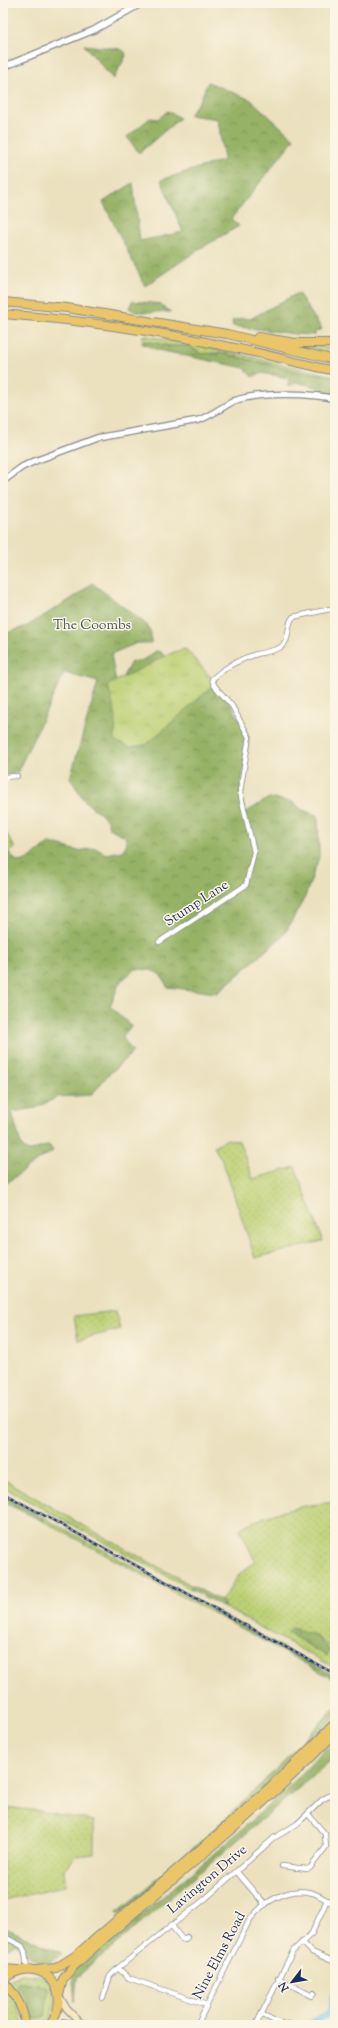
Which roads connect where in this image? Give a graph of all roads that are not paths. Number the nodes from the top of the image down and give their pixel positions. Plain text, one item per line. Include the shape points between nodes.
1 (142, 3) edge
2 (3, 67) edge
3 (3, 302) edge
4 (3, 314) edge
5 (227, 334) junction
6 (335, 343) edge
7 (335, 360) edge
8 (335, 371) edge
9 (335, 399) edge
10 (3, 481) edge
11 (335, 608) edge
12 (17, 776) dead end
13 (3, 777) edge
14 (159, 942) dead end
15 (335, 1723) edge
16 (335, 1733) edge
17 (335, 1793) edge
18 (308, 1814) junction
19 (282, 1866) dead end
20 (288, 1867) junction
21 (237, 1872) junction
22 (286, 1872) dead end
23 (327, 1900) junction
24 (264, 1905) junction
25 (335, 1906) edge
26 (171, 1925) junction
27 (3, 1936) edge
28 (185, 1941) dead end
29 (302, 1942) junction
30 (335, 1961) edge
31 (118, 1968) junction
32 (3, 1969) edge
33 (19, 1970) junction
34 (32, 1970) junction
35 (278, 1978) junction
36 (3, 1980) edge
37 (59, 1996) junction
38 (312, 1996) dead end
39 (103, 1998) dead end
40 (207, 2005) junction
41 (261, 2014) junction
42 (26, 2025) edge
43 (50, 2025) edge
44 (83, 2025) edge
45 (197, 2025) edge
46 (256, 2025) edge
47 (287, 2025) edge

1 - 2 street via 94,30
3 - 5 highway via 67,308
4 - 8 highway via 61,318 148,331
5 - 6 highway via 296,343
5 - 7 highway
9 - 10 street via 294,395 234,401 199,420 97,438 35,461
11 - 14 street, Stump Lane via 293,617 282,647 224,667 212,679 232,706 249,737 240,792 254,852 246,885
12 - 13 street
15 - 34 highway via 236,1819 75,1956 56,1968
16 - 37 highway via 238,1826 74,1966 63,1979
17 - 18 street, Lavington Drive via 323,1799
18 - 20 street via 321,1828 326,1839 326,1847 307,1869
18 - 21 street, Lavington Drive via 274,1838
19 - 20 street
20 - 22 street
21 - 24 street
21 - 26 street, Lavington Drive
23 - 24 street, Nine Elms Road via 311,1893 293,1892
23 - 25 street, Nine Elms Road
23 - 29 street via 312,1933
24 - 40 street, Nine Elms Road via 249,1922
26 - 28 street
26 - 31 street, Lavington Drive
27 - 34 street via 22,1946
29 - 30 street via 312,1952
29 - 35 street via 291,1950
31 - 39 street, Lavington Drive via 110,1976 103,1991
31 - 40 street via 129,1978
32 - 33 highway
33 - 34 highway
33 - 36 highway
34 - 37 highway via 51,1980
35 - 38 street
35 - 41 street
36 - 42 highway via 16,1997
37 - 43 highway via 58,2009
37 - 44 main road via 66,2009
40 - 45 street, Nine Elms Road
41 - 46 street
41 - 47 street
43 - 44 main road via 61,2022

